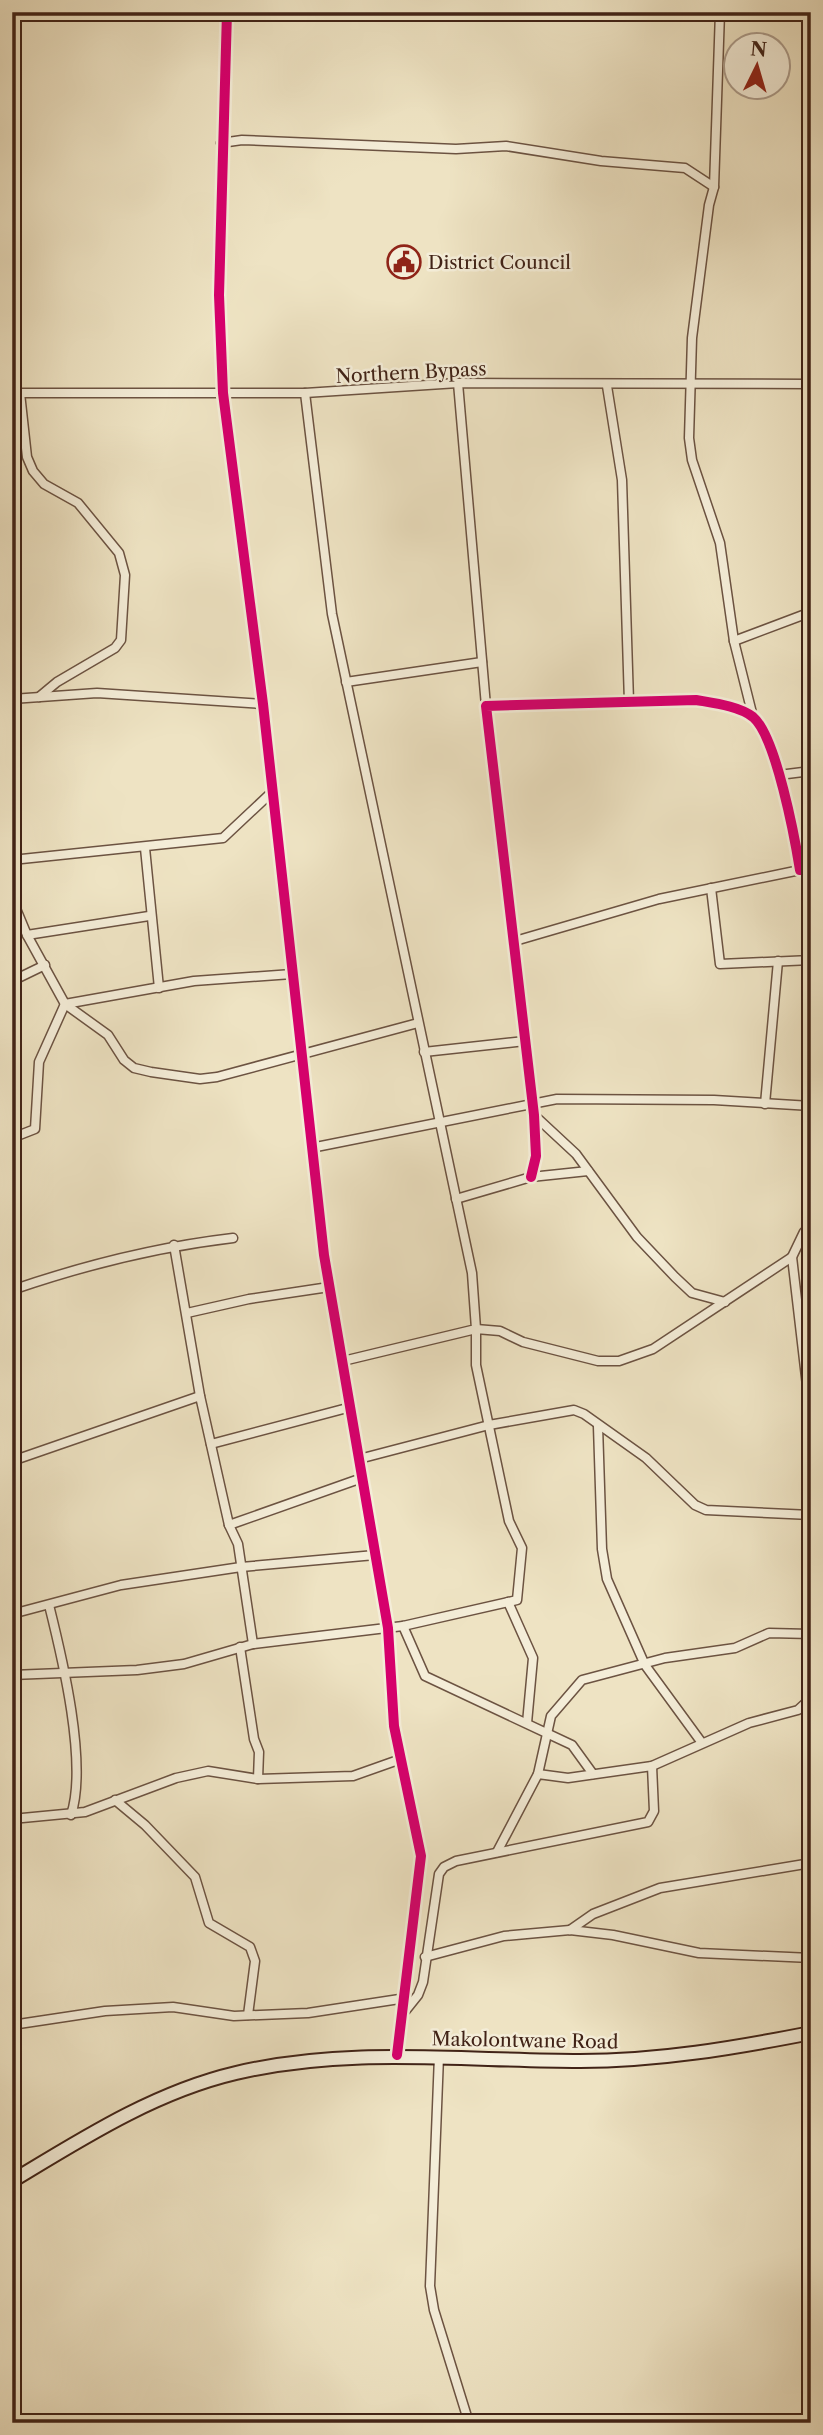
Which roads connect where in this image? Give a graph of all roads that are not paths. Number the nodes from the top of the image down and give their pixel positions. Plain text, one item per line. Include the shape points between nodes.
1 (227, 12) edge
2 (720, 12) edge
3 (221, 143) junction
4 (714, 187) junction
5 (458, 383) junction
6 (688, 384) junction
7 (811, 384) edge
8 (607, 386) junction
9 (16, 393) edge
10 (223, 393) junction
11 (305, 393) junction
12 (811, 612) edge
13 (734, 641) junction
14 (482, 662) junction
15 (346, 682) junction
16 (39, 698) junction
17 (12, 699) edge
18 (629, 702) junction
19 (263, 704) junction
20 (486, 706) junction
21 (753, 717) junction
22 (811, 771) edge
23 (779, 775) junction
24 (272, 792) junction
25 (145, 848) junction
26 (12, 860) edge
27 (811, 869) edge
28 (800, 870) junction
29 (711, 888) junction
30 (12, 899) edge
31 (149, 916) junction
32 (27, 935) junction
33 (515, 940) junction
34 (811, 960) edge
35 (778, 961) junction
36 (45, 965) junction
37 (292, 974) junction
38 (12, 981) edge
39 (159, 988) junction
40 (65, 1004) junction
41 (418, 1023) junction
42 (525, 1041) junction
43 (424, 1052) junction
44 (301, 1053) junction
45 (531, 1104) junction
46 (765, 1104) junction
47 (811, 1106) edge
48 (534, 1115) junction
49 (439, 1122) junction
50 (12, 1138) edge
51 (311, 1148) junction
52 (588, 1171) junction
53 (531, 1177) junction
54 (456, 1199) junction
55 (811, 1230) edge
56 (233, 1238) dead end
57 (174, 1245) junction
58 (792, 1257) junction
59 (329, 1287) junction
60 (12, 1290) edge
61 (724, 1302) junction
62 (187, 1314) junction
63 (476, 1329) junction
64 (342, 1361) junction
65 (200, 1396) junction
66 (351, 1407) junction
67 (811, 1420) edge
68 (489, 1425) junction
69 (598, 1426) junction
70 (211, 1444) junction
71 (359, 1459) junction
72 (12, 1461) edge
73 (362, 1478) junction
74 (811, 1515) edge
75 (229, 1525) junction
76 (375, 1555) junction
77 (241, 1567) junction
78 (508, 1602) junction
79 (49, 1605) junction
80 (12, 1614) edge
81 (403, 1626) junction
82 (388, 1628) junction
83 (811, 1634) edge
84 (254, 1644) junction
85 (240, 1647) junction
86 (645, 1665) junction
87 (66, 1673) junction
88 (12, 1675) edge
89 (811, 1698) edge
90 (527, 1723) junction
91 (547, 1731) junction
92 (702, 1743) junction
93 (401, 1759) junction
94 (652, 1766) junction
95 (538, 1774) junction
96 (593, 1774) junction
97 (258, 1779) junction
98 (115, 1800) junction
99 (71, 1815) junction
100 (12, 1819) edge
101 (497, 1852) junction
102 (811, 1863) edge
103 (570, 1930) junction
104 (425, 1957) junction
105 (811, 1958) edge
106 (406, 1998) junction
107 (404, 2012) junction
108 (248, 2015) junction
109 (12, 2025) edge
110 (811, 2033) edge
111 (397, 2055) junction
112 (439, 2056) junction
113 (12, 2181) edge
114 (469, 2423) edge

1 - 3 street
2 - 4 street
3 - 4 street via 242,140 456,149 506,146 685,168
3 - 10 street
4 - 6 street
5 - 8 street, Northern Bypass
5 - 11 street, Northern Bypass
5 - 14 street
6 - 7 street, Northern Bypass
6 - 8 street, Northern Bypass
6 - 13 street via 692,460 720,543
8 - 18 street via 622,480
9 - 10 street, Northern Bypass
9 - 16 street via 33,471 44,484 78,503 119,553 125,575 121,640
10 - 11 street, Northern Bypass
10 - 19 street
11 - 15 street via 332,614
12 - 13 street
13 - 21 street
14 - 15 street
14 - 20 street
15 - 41 street
16 - 17 street
16 - 19 street via 97,693
18 - 20 street
18 - 21 street via 696,700
19 - 24 street
20 - 33 street
21 - 23 street
22 - 23 street
23 - 28 street
24 - 25 street via 223,838
24 - 37 street
25 - 26 street
25 - 31 street
27 - 28 street
28 - 29 street
29 - 33 street
29 - 35 street via 720,964
30 - 32 street
31 - 32 street
31 - 39 street
32 - 36 street
33 - 42 street
34 - 35 street
35 - 46 street
36 - 38 street
36 - 40 street
37 - 39 street
37 - 44 street
39 - 40 street
40 - 44 street via 108,1035 134,1068 151,1072 200,1079
40 - 50 street via 39,1062 35,1129
41 - 43 street
41 - 44 street
42 - 43 street
42 - 45 street
43 - 49 street
44 - 51 street
45 - 46 street via 603,1097
45 - 48 street
45 - 49 street
46 - 47 street
48 - 52 street
48 - 53 street via 536,1156
49 - 51 street
49 - 54 street
51 - 59 street
52 - 53 street
52 - 61 street via 637,1237 675,1277 692,1293
53 - 54 street
54 - 63 street via 472,1273
55 - 58 street via 804,1232
56 - 57 street
57 - 60 street via 92,1263
57 - 62 street
58 - 61 street
58 - 67 street
59 - 62 street
59 - 64 street
61 - 63 street via 653,1349 607,1362 523,1342 500,1331
62 - 65 street
63 - 64 street
63 - 68 street via 474,1357
64 - 66 street
65 - 70 street
65 - 72 street
66 - 70 street
66 - 71 street
68 - 69 street via 566,1410 584,1413
68 - 71 street
68 - 78 street via 509,1521 523,1555 519,1597
69 - 74 street via 646,1458 706,1510
69 - 86 street via 604,1564
70 - 75 street
71 - 73 street
73 - 75 street
73 - 76 street
75 - 77 street
76 - 77 street
76 - 82 street
77 - 79 street via 121,1585
77 - 84 street
78 - 81 street
78 - 90 street via 533,1658
79 - 80 street
79 - 87 street
81 - 82 street
81 - 90 street via 425,1675
82 - 84 street
82 - 93 street via 394,1726
83 - 86 street via 769,1633 735,1648
84 - 85 street
85 - 87 street via 184,1664
85 - 97 street via 259,1752
86 - 91 street via 576,1684 551,1716
86 - 92 street
87 - 88 street
87 - 99 street via 76,1796
89 - 92 street via 798,1710 749,1723
90 - 91 street
91 - 95 street
91 - 96 street via 572,1745
92 - 94 street
93 - 97 street via 359,1775
93 - 106 street via 421,1856
94 - 96 street
94 - 101 street via 654,1811 648,1822
95 - 96 street via 568,1779
95 - 101 street
97 - 98 street via 208,1771
98 - 99 street
98 - 108 street via 195,1877 209,1923 250,1947 255,1961
99 - 100 street
101 - 104 street via 456,1861 439,1874
102 - 103 street via 660,1888 593,1914
103 - 104 street via 504,1936
103 - 105 street via 699,1953
104 - 107 street via 418,1995
106 - 107 street
106 - 108 street via 308,2013
107 - 111 street
108 - 109 street via 173,2007 105,2011
110 - 112 main road, Makolontwane Road via 639,2060
111 - 112 main road, Makolontwane Road
111 - 113 main road, Makolontwane Road via 287,2063 191,2086 136,2110
112 - 114 street via 430,2286

